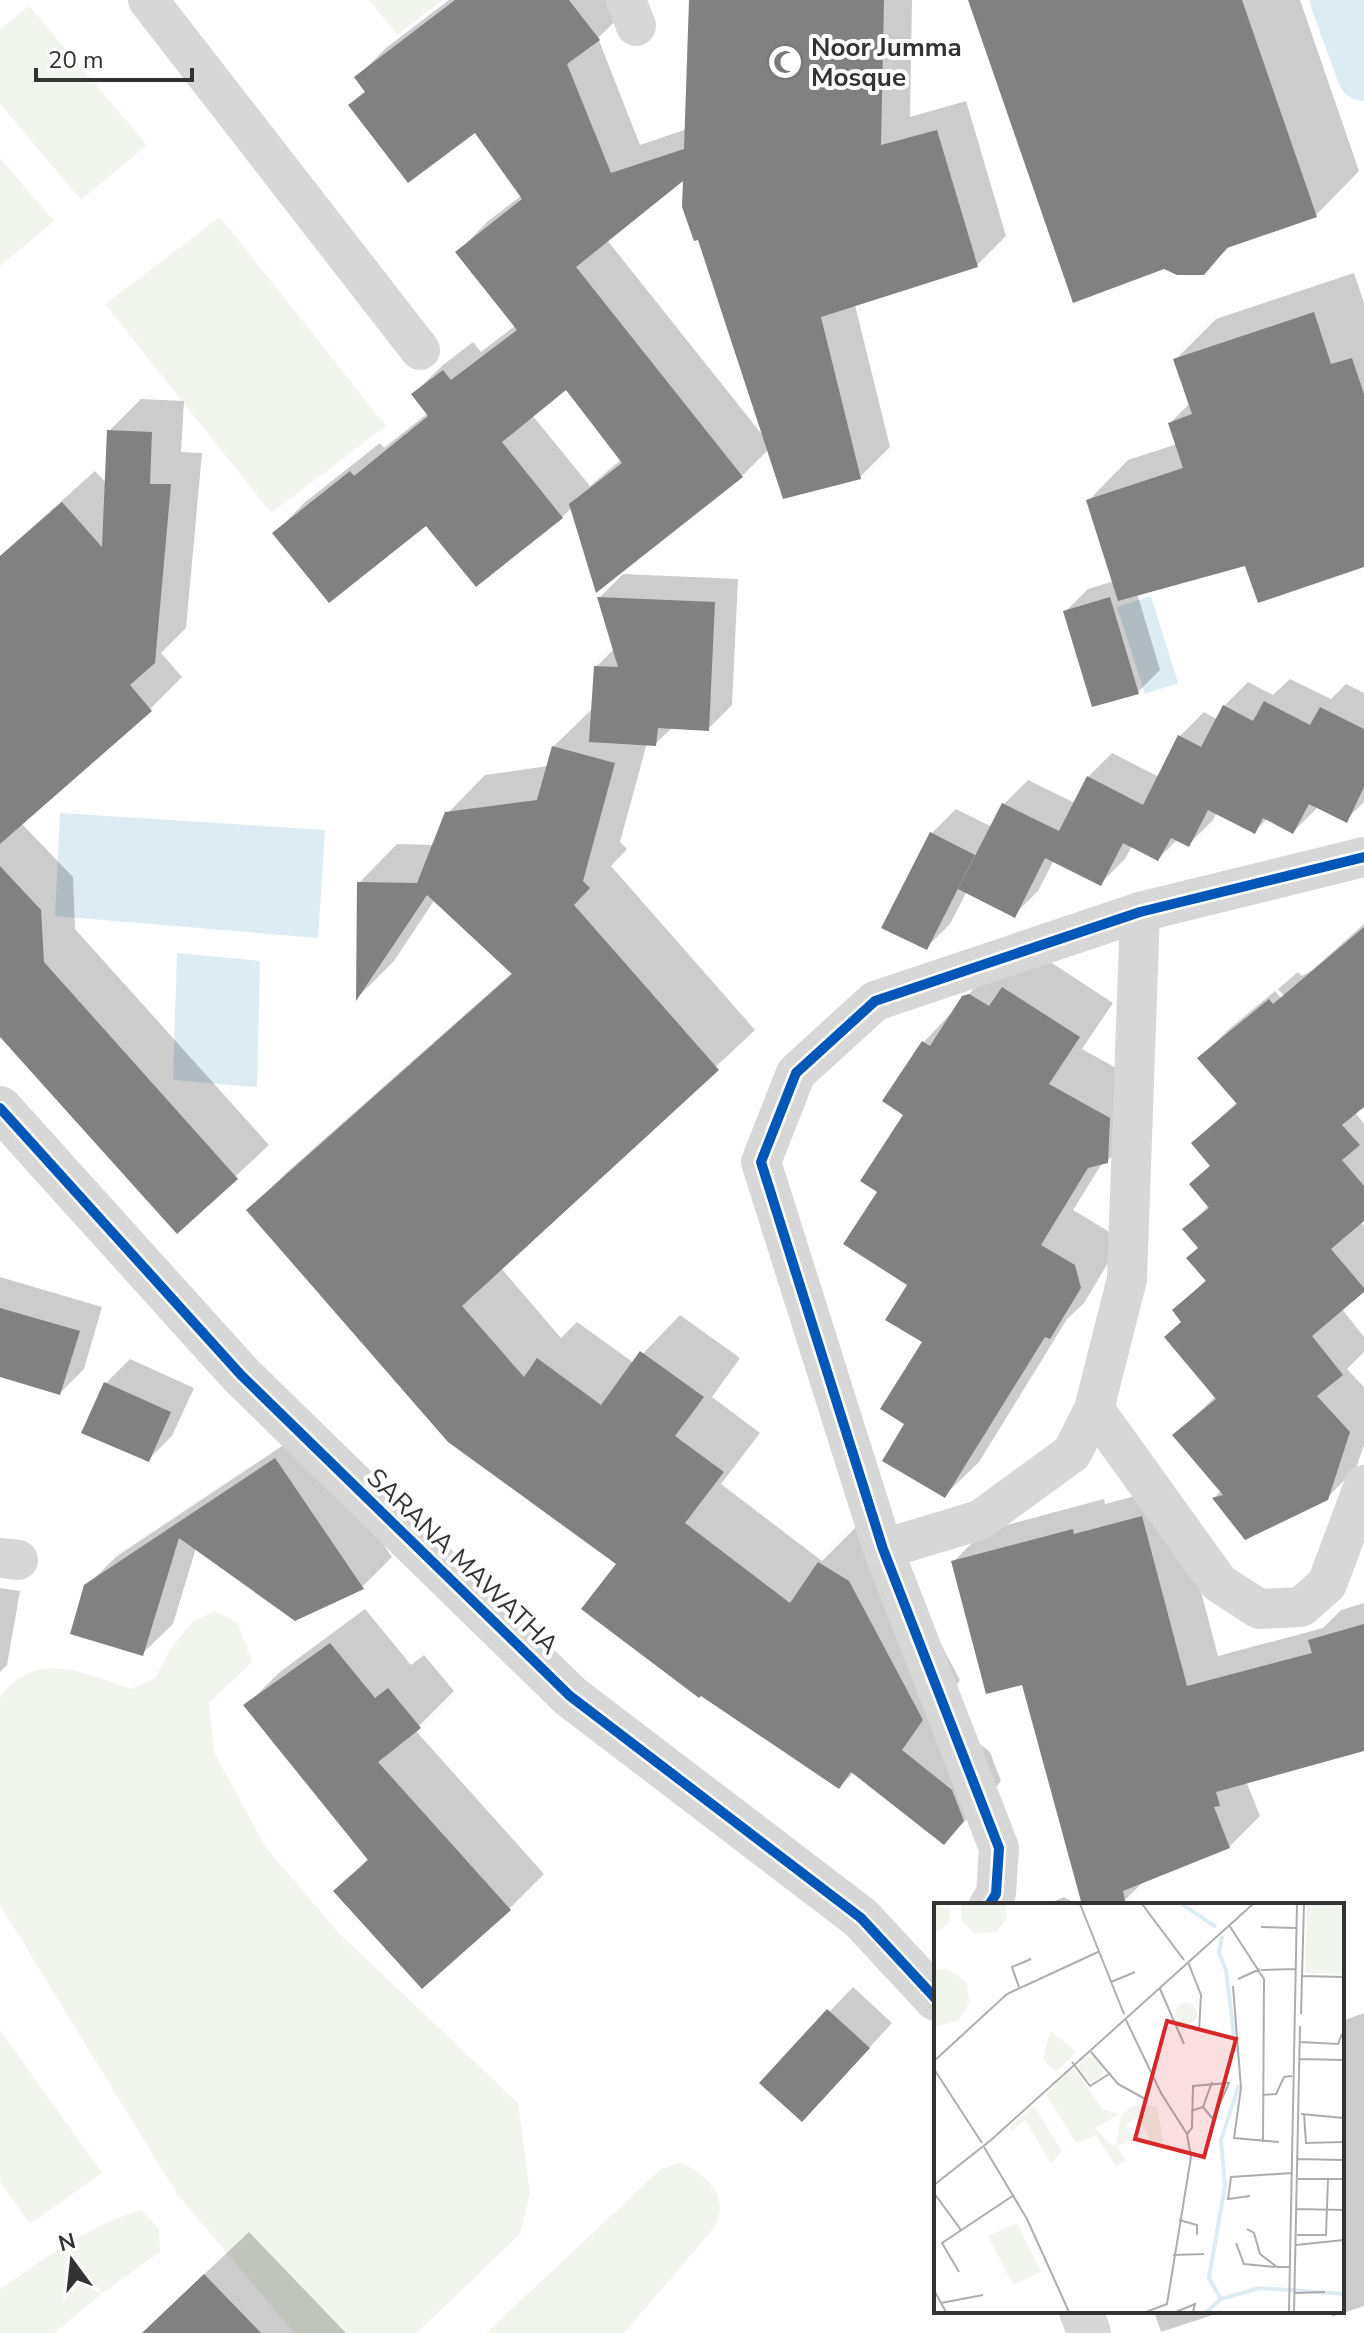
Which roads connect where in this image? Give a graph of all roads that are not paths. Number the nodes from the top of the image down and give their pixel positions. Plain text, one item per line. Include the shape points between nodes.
1 (148, 0) edge
2 (420, 350) dead end
3 (1364, 857) edge
4 (1140, 912) junction
5 (0, 1108) edge
6 (1094, 1409) junction
7 (1364, 1485) edge
8 (883, 1549) junction
9 (990, 1903) edge
10 (934, 1991) edge
11 (1082, 2313) edge
12 (1089, 2333) edge

1 - 2 street
3 - 4 street
4 - 6 street via 1127,1279
4 - 8 street via 875,1001 796,1073 761,1162
5 - 10 street, SARANA MAWATHA via 241,1375 570,1696 861,1918
6 - 7 street via 1219,1583 1259,1609 1301,1607 1327,1584
6 - 8 street via 1072,1453 980,1520
8 - 9 street via 999,1848 996,1894
11 - 12 street

